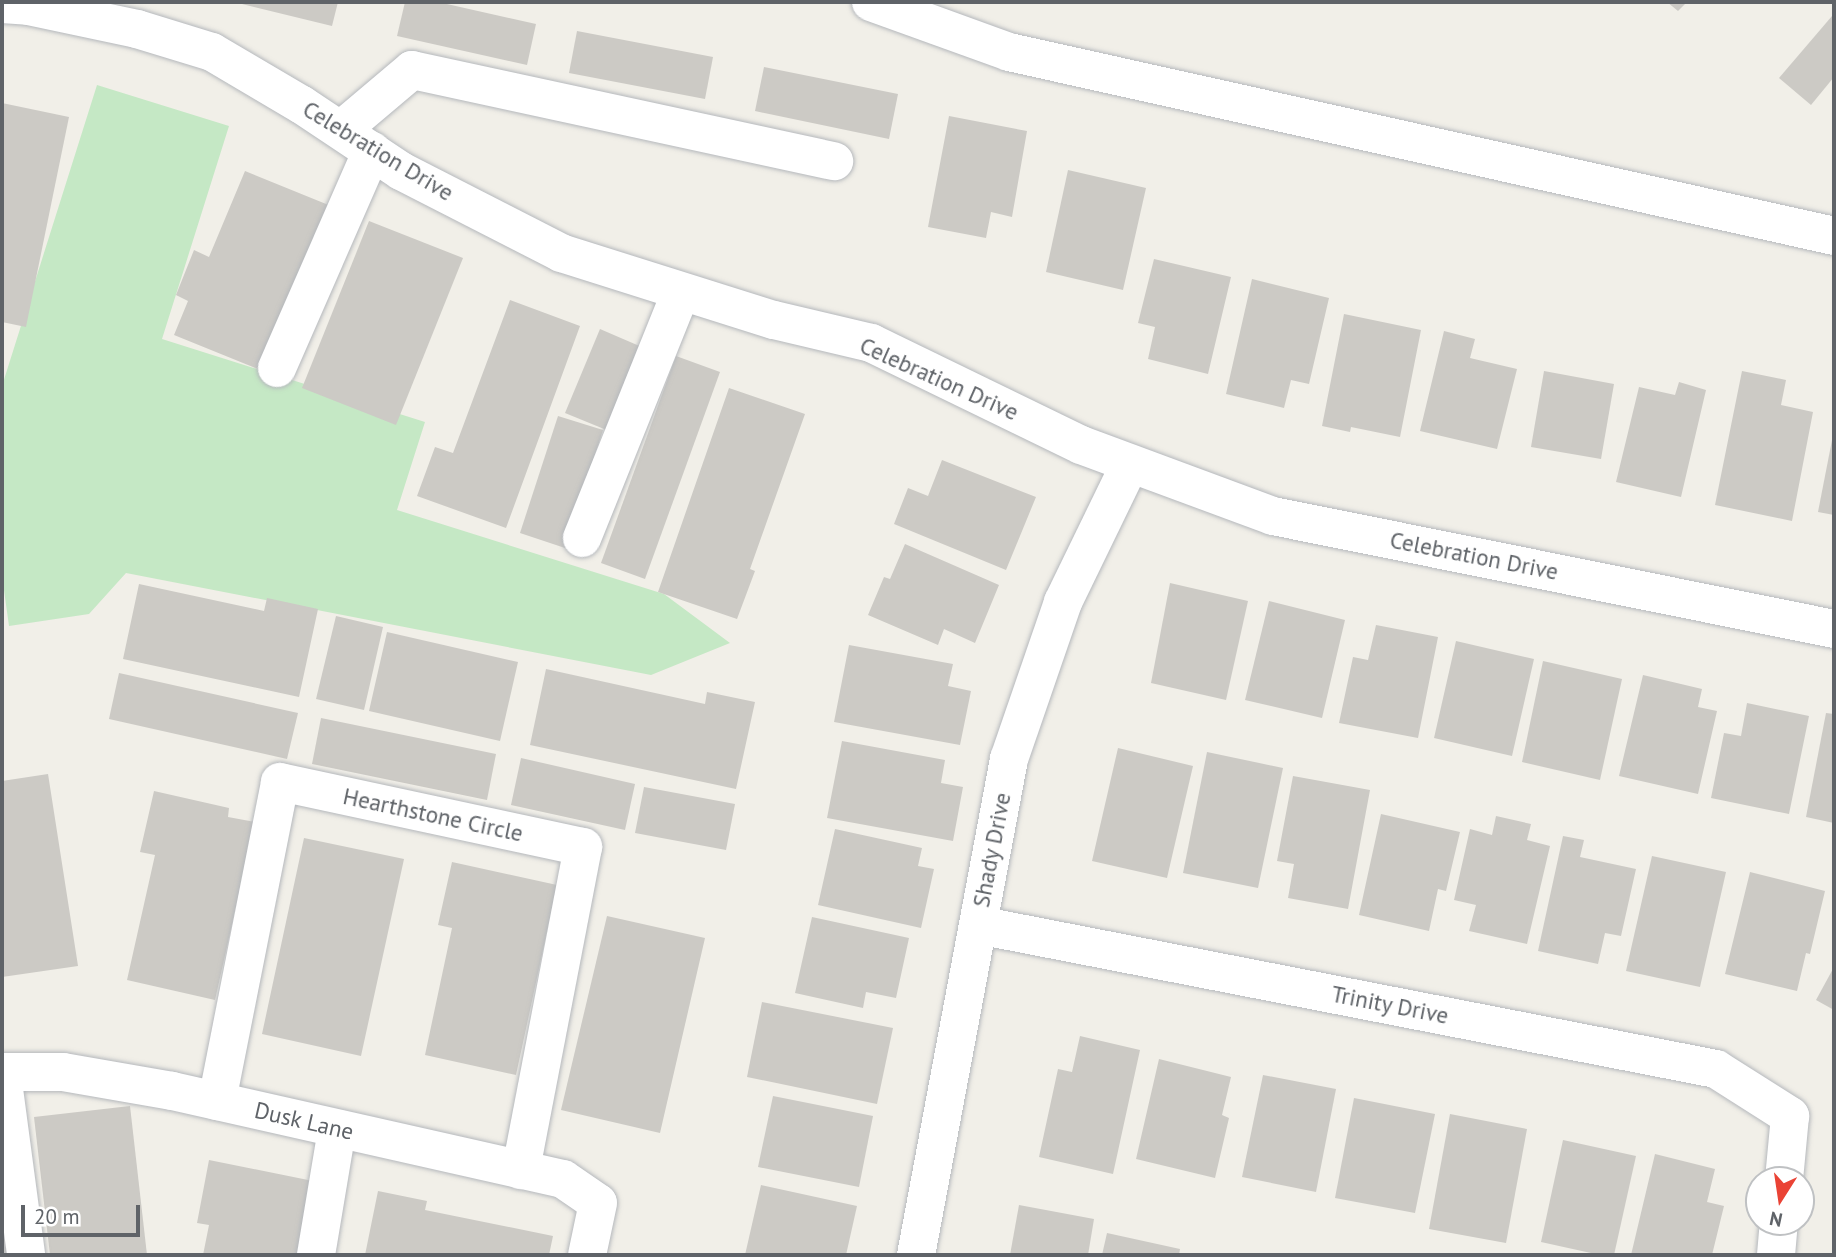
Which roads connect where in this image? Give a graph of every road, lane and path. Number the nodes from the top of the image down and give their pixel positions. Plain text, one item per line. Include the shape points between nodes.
1 (871, 2) edge
2 (2, 4) edge
3 (341, 130) junction
4 (372, 151) junction
5 (834, 161) dead end
6 (1834, 236) edge
7 (681, 292) junction
8 (276, 368) dead end
9 (1130, 464) junction
10 (582, 538) dead end
11 (1834, 629) edge
12 (978, 925) junction
13 (2, 1073) edge
14 (217, 1101) junction
15 (337, 1129) junction
16 (1785, 1166) edge
17 (521, 1170) junction
18 (1778, 1236) edge
19 (26, 1255) edge
20 (316, 1255) edge
21 (587, 1255) edge
22 (916, 1255) edge
23 (1776, 1255) edge

1 - 6 street via 1009,52
2 - 3 street, Celebration Drive via 137,29 212,52
3 - 4 street, Celebration Drive
3 - 5 street via 412,70
4 - 7 street, Celebration Drive via 401,171 561,253
4 - 8 street
7 - 9 street, Celebration Drive via 871,344
7 - 10 street
9 - 11 street, Celebration Drive via 1273,516
9 - 12 street, Shady Drive via 1063,602 1009,759
12 - 16 street, Trinity Drive via 1716,1069 1790,1116
12 - 22 street, Shady Drive
13 - 14 street, Dusk Lane via 62,1072
13 - 19 street
14 - 15 street, Dusk Lane
14 - 17 street, Hearthstone Circle via 280,782 583,847
15 - 17 street, Dusk Lane
15 - 20 street
17 - 21 street, Dusk Lane via 563,1179 598,1203
18 - 23 street

